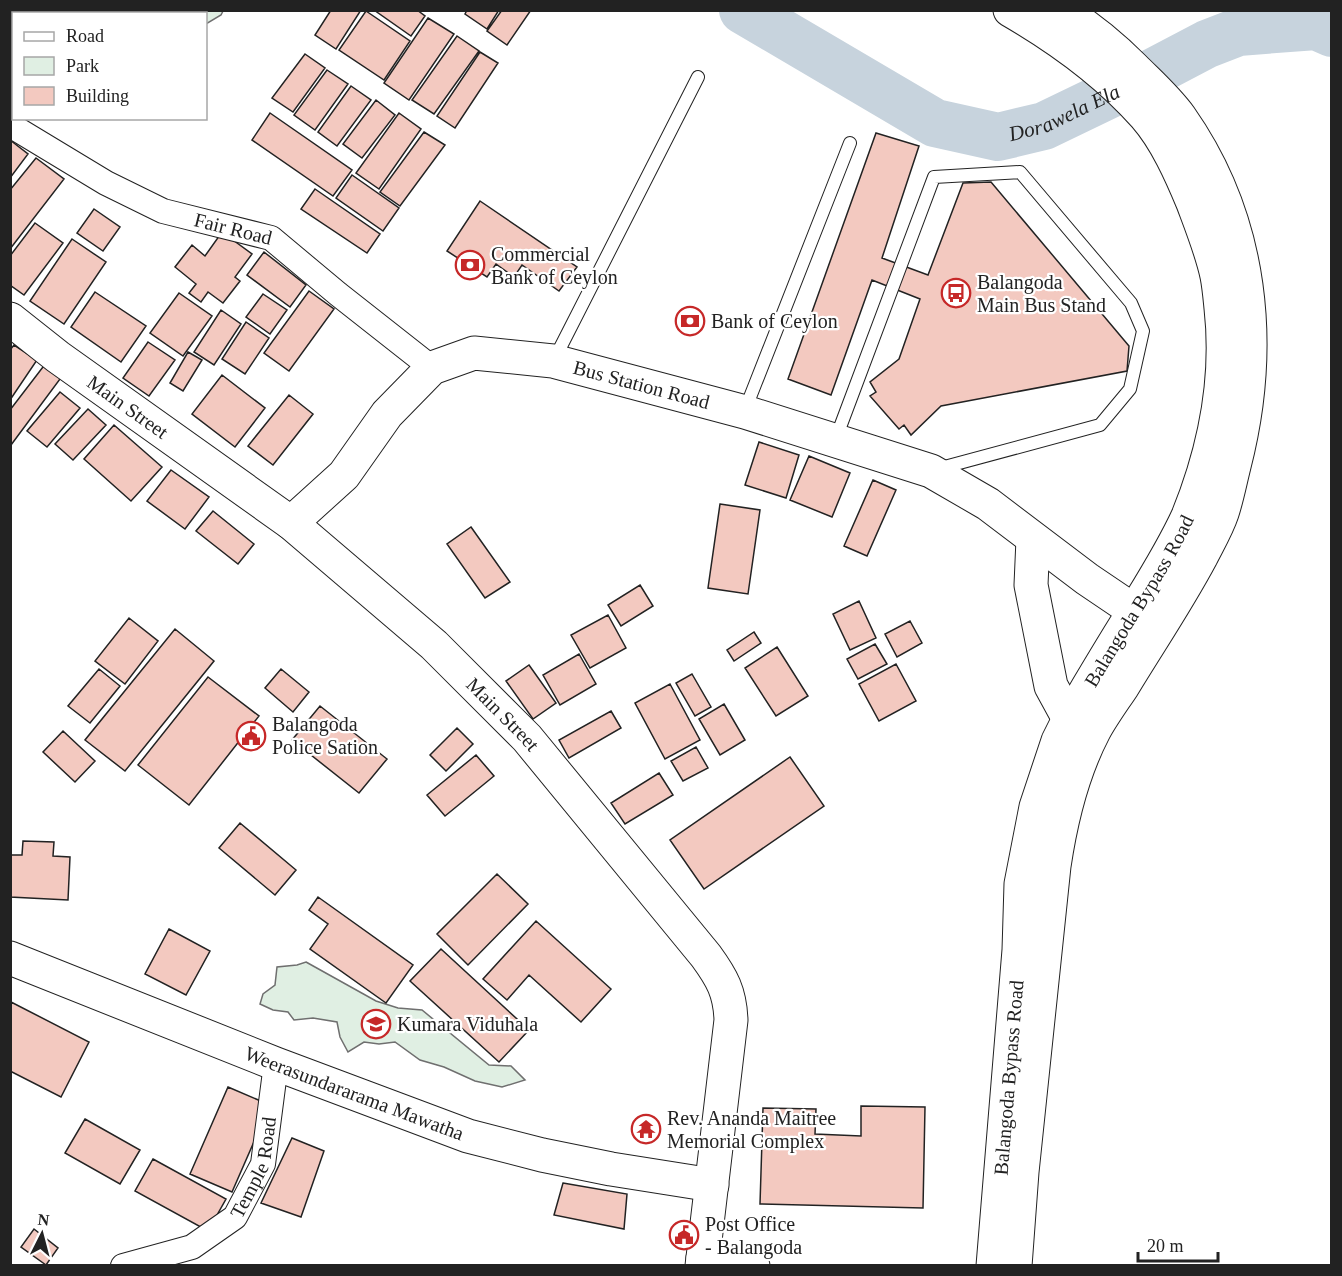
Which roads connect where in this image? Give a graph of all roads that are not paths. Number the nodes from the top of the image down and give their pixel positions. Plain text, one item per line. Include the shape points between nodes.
1 (1010, 10) edge
2 (1061, 10) edge
3 (1108, 61) junction
4 (698, 77) dead end
5 (10, 125) edge
6 (850, 143) dead end
7 (10, 319) edge
8 (554, 361) junction
9 (432, 368) junction
10 (745, 412) junction
11 (836, 439) junction
12 (931, 471) junction
13 (291, 523) junction
14 (1032, 539) junction
15 (1147, 620) junction
16 (1082, 725) junction
17 (10, 958) edge
18 (276, 1064) junction
19 (712, 1185) junction
20 (702, 1262) edge
21 (123, 1266) edge
22 (753, 1266) edge
23 (993, 1266) edge
24 (1015, 1266) edge

1 - 3 main road, Balangoda Bypass Road
2 - 3 main road, Balangoda Bypass Road
3 - 15 main road, Balangoda Bypass Road via 1167,101 1171,128 1205,161 1238,238 1250,324 1244,427 1222,514 1184,589
4 - 8 lane
5 - 9 street, Fair Road via 106,183 164,212 271,238
6 - 10 lane
7 - 13 main road, Main Street
8 - 9 main road, Bus Station Road via 474,353
8 - 10 main road, Bus Station Road
9 - 13 main road, Bus Station Road via 387,414 344,475
10 - 11 main road, Bus Station Road
11 - 12 main road, Bus Station Road
11 - 12 lane via 934,177 1020,172 1131,303 1143,331 1130,389 1100,425
12 - 14 main road, Bus Station Road via 988,504
13 - 19 main road, Main Street via 434,645 527,738 716,970 730,1001 731,1020
14 - 15 main road, Bus Station Road
14 - 16 main road via 1031,585 1050,686
15 - 16 main road, Balangoda Bypass Road
16 - 23 main road, Balangoda Bypass Road via 1058,741 1036,807 1020,884 1019,950
16 - 24 main road, Balangoda Bypass Road via 1077,771 1059,832
17 - 18 main road, Weerasundararama Mawatha
18 - 19 main road, Weerasundararama Mawatha via 468,1137 588,1165
18 - 21 street, Temple Road via 263,1164 235,1217 192,1247
19 - 20 main road, Main Street
20 - 22 main road

